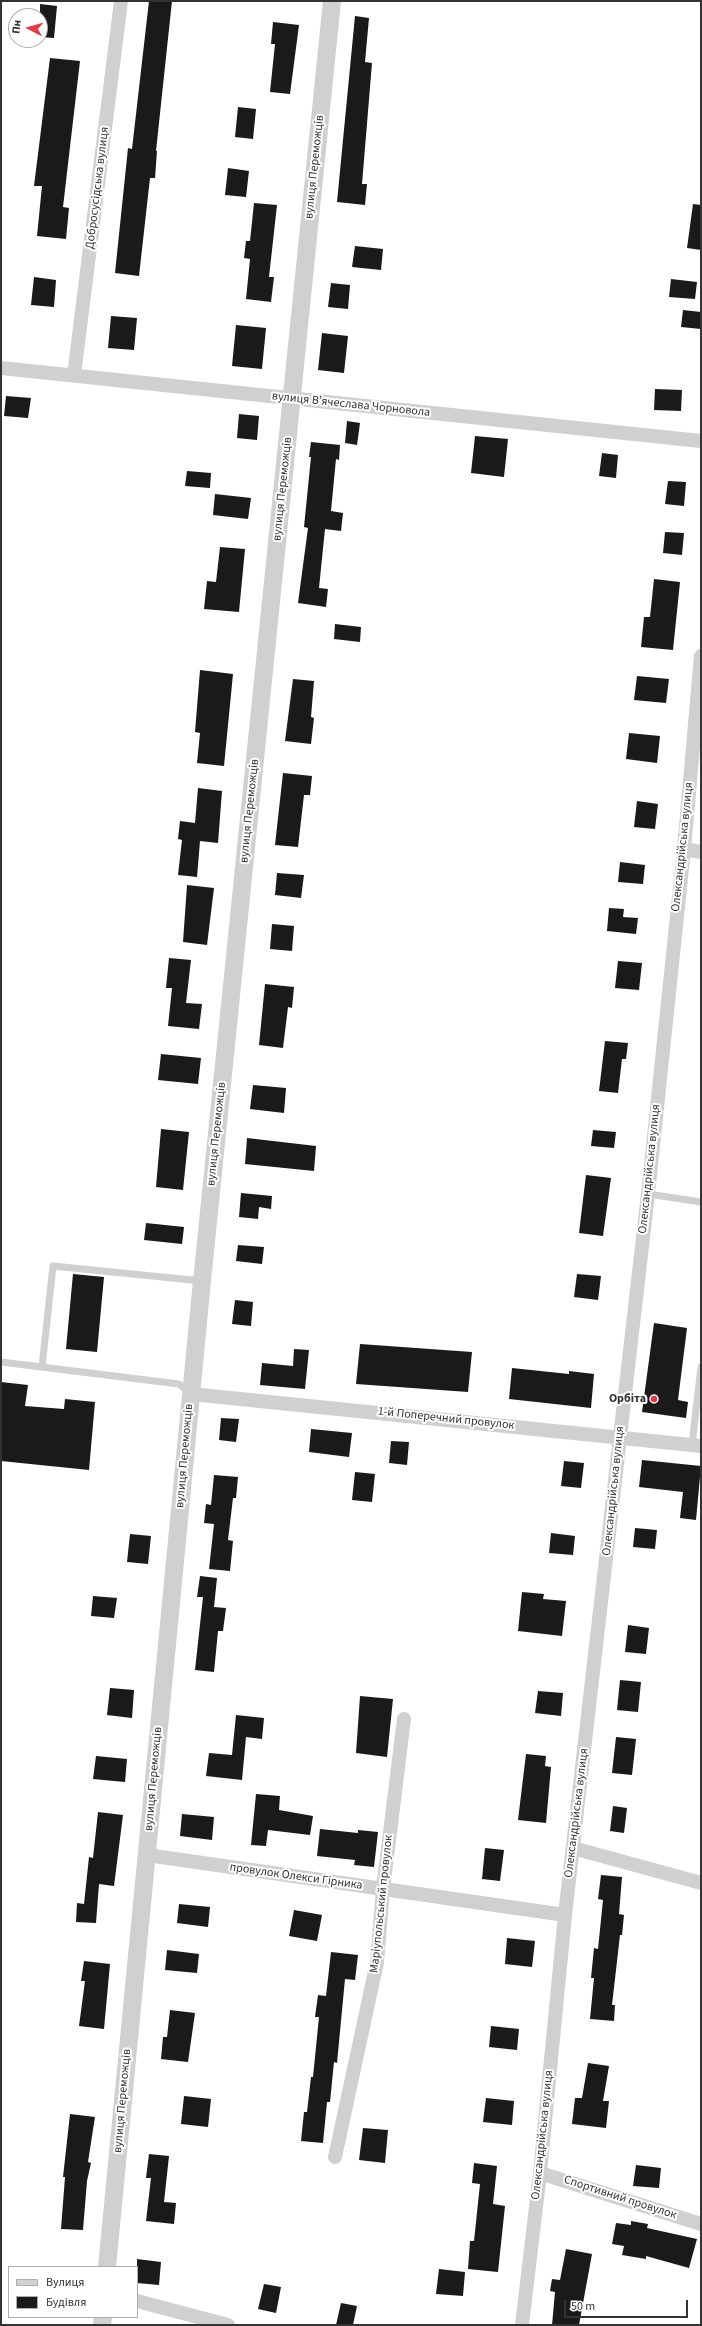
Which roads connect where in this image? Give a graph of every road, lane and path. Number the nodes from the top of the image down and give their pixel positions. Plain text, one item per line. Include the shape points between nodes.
1 (121, 1) edge
2 (332, 1) edge
3 (1, 368) edge
4 (74, 375) junction
5 (292, 399) junction
6 (701, 441) edge
7 (701, 656) edge
8 (684, 849) junction
9 (701, 852) edge
10 (648, 1194) junction
11 (701, 1202) edge
12 (202, 1281) junction
13 (1, 1362) edge
14 (42, 1367) junction
15 (701, 1367) edge
16 (191, 1394) junction
17 (620, 1436) junction
18 (697, 1446) edge
19 (404, 1719) dead end
20 (573, 1848) junction
21 (146, 1856) junction
22 (701, 1883) edge
23 (383, 1889) junction
24 (564, 1915) junction
25 (335, 2157) dead end
26 (540, 2173) junction
27 (701, 2224) edge
28 (108, 2266) edge
29 (138, 2301) edge
30 (228, 2325) edge
31 (522, 2325) edge

1 - 4 street, Добросусідська вулиця
2 - 5 street, вулиця Переможців
3 - 4 street, вулиця Вʼячеслава Чорновола
4 - 5 street, вулиця Вʼячеслава Чорновола
5 - 6 street, вулиця Вʼячеслава Чорновола
5 - 12 street, вулиця Переможців
7 - 8 street, Олександрійська вулиця
8 - 9 street
8 - 10 street, Олександрійська вулиця
10 - 11 lane
10 - 17 street, Олександрійська вулиця
12 - 14 lane via 53,1266
12 - 16 street, вулиця Переможців
13 - 14 lane
14 - 16 lane via 179,1384
15 - 18 lane
16 - 17 street, 1-й Поперечний провулок
16 - 21 street, вулиця Переможців
17 - 18 street, 1-й Поперечний провулок
17 - 20 street, Олександрійська вулиця
19 - 23 street, Маріупольський провулок
20 - 22 street
20 - 24 street, Олександрійська вулиця
21 - 23 street, провулок Олекси Гірника
21 - 28 street, вулиця Переможців
23 - 24 street, провулок Олекси Гірника
23 - 25 street, Маріупольський провулок via 377,1962
24 - 26 street, Олександрійська вулиця
26 - 27 street, Спортивний провулок
26 - 31 street, Олександрійська вулиця
29 - 30 street

